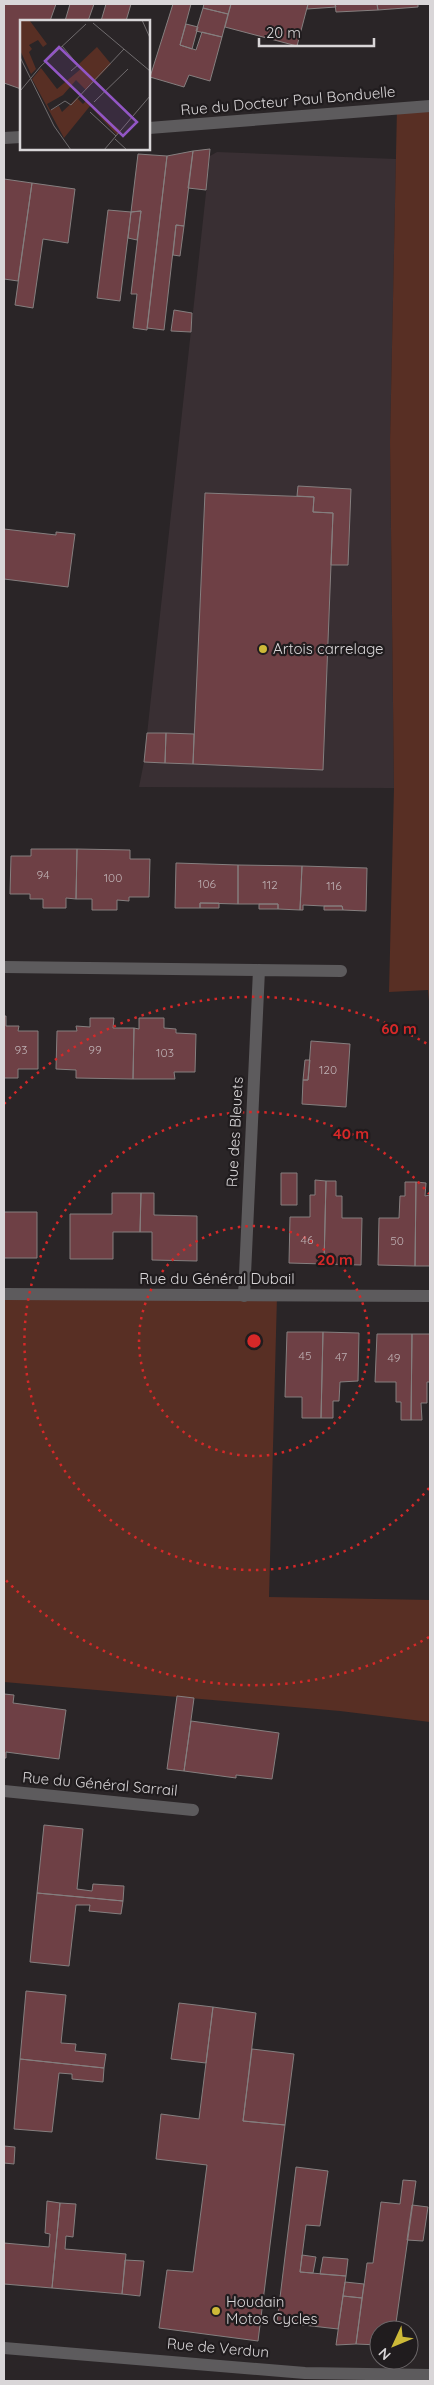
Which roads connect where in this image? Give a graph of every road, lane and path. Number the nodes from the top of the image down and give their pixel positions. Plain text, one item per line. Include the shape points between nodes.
1 (430, 106) edge
2 (150, 128) edge
3 (20, 137) edge
4 (4, 138) edge
5 (4, 966) edge
6 (259, 970) junction
7 (341, 971) dead end
8 (4, 1294) edge
9 (244, 1296) junction
10 (430, 1296) edge
11 (4, 1791) edge
12 (193, 1810) dead end
13 (4, 2348) edge
14 (430, 2375) edge

1 - 2 street, Rue du Docteur Paul Bonduelle
3 - 4 street
5 - 6 street
6 - 7 street
6 - 9 street, Rue des Bleuets
8 - 9 street, Rue du Général Dubail
9 - 10 street, Rue du Général Dubail
11 - 12 street, Rue du Général Sarrail
13 - 14 street, Rue de Verdun via 305,2373

